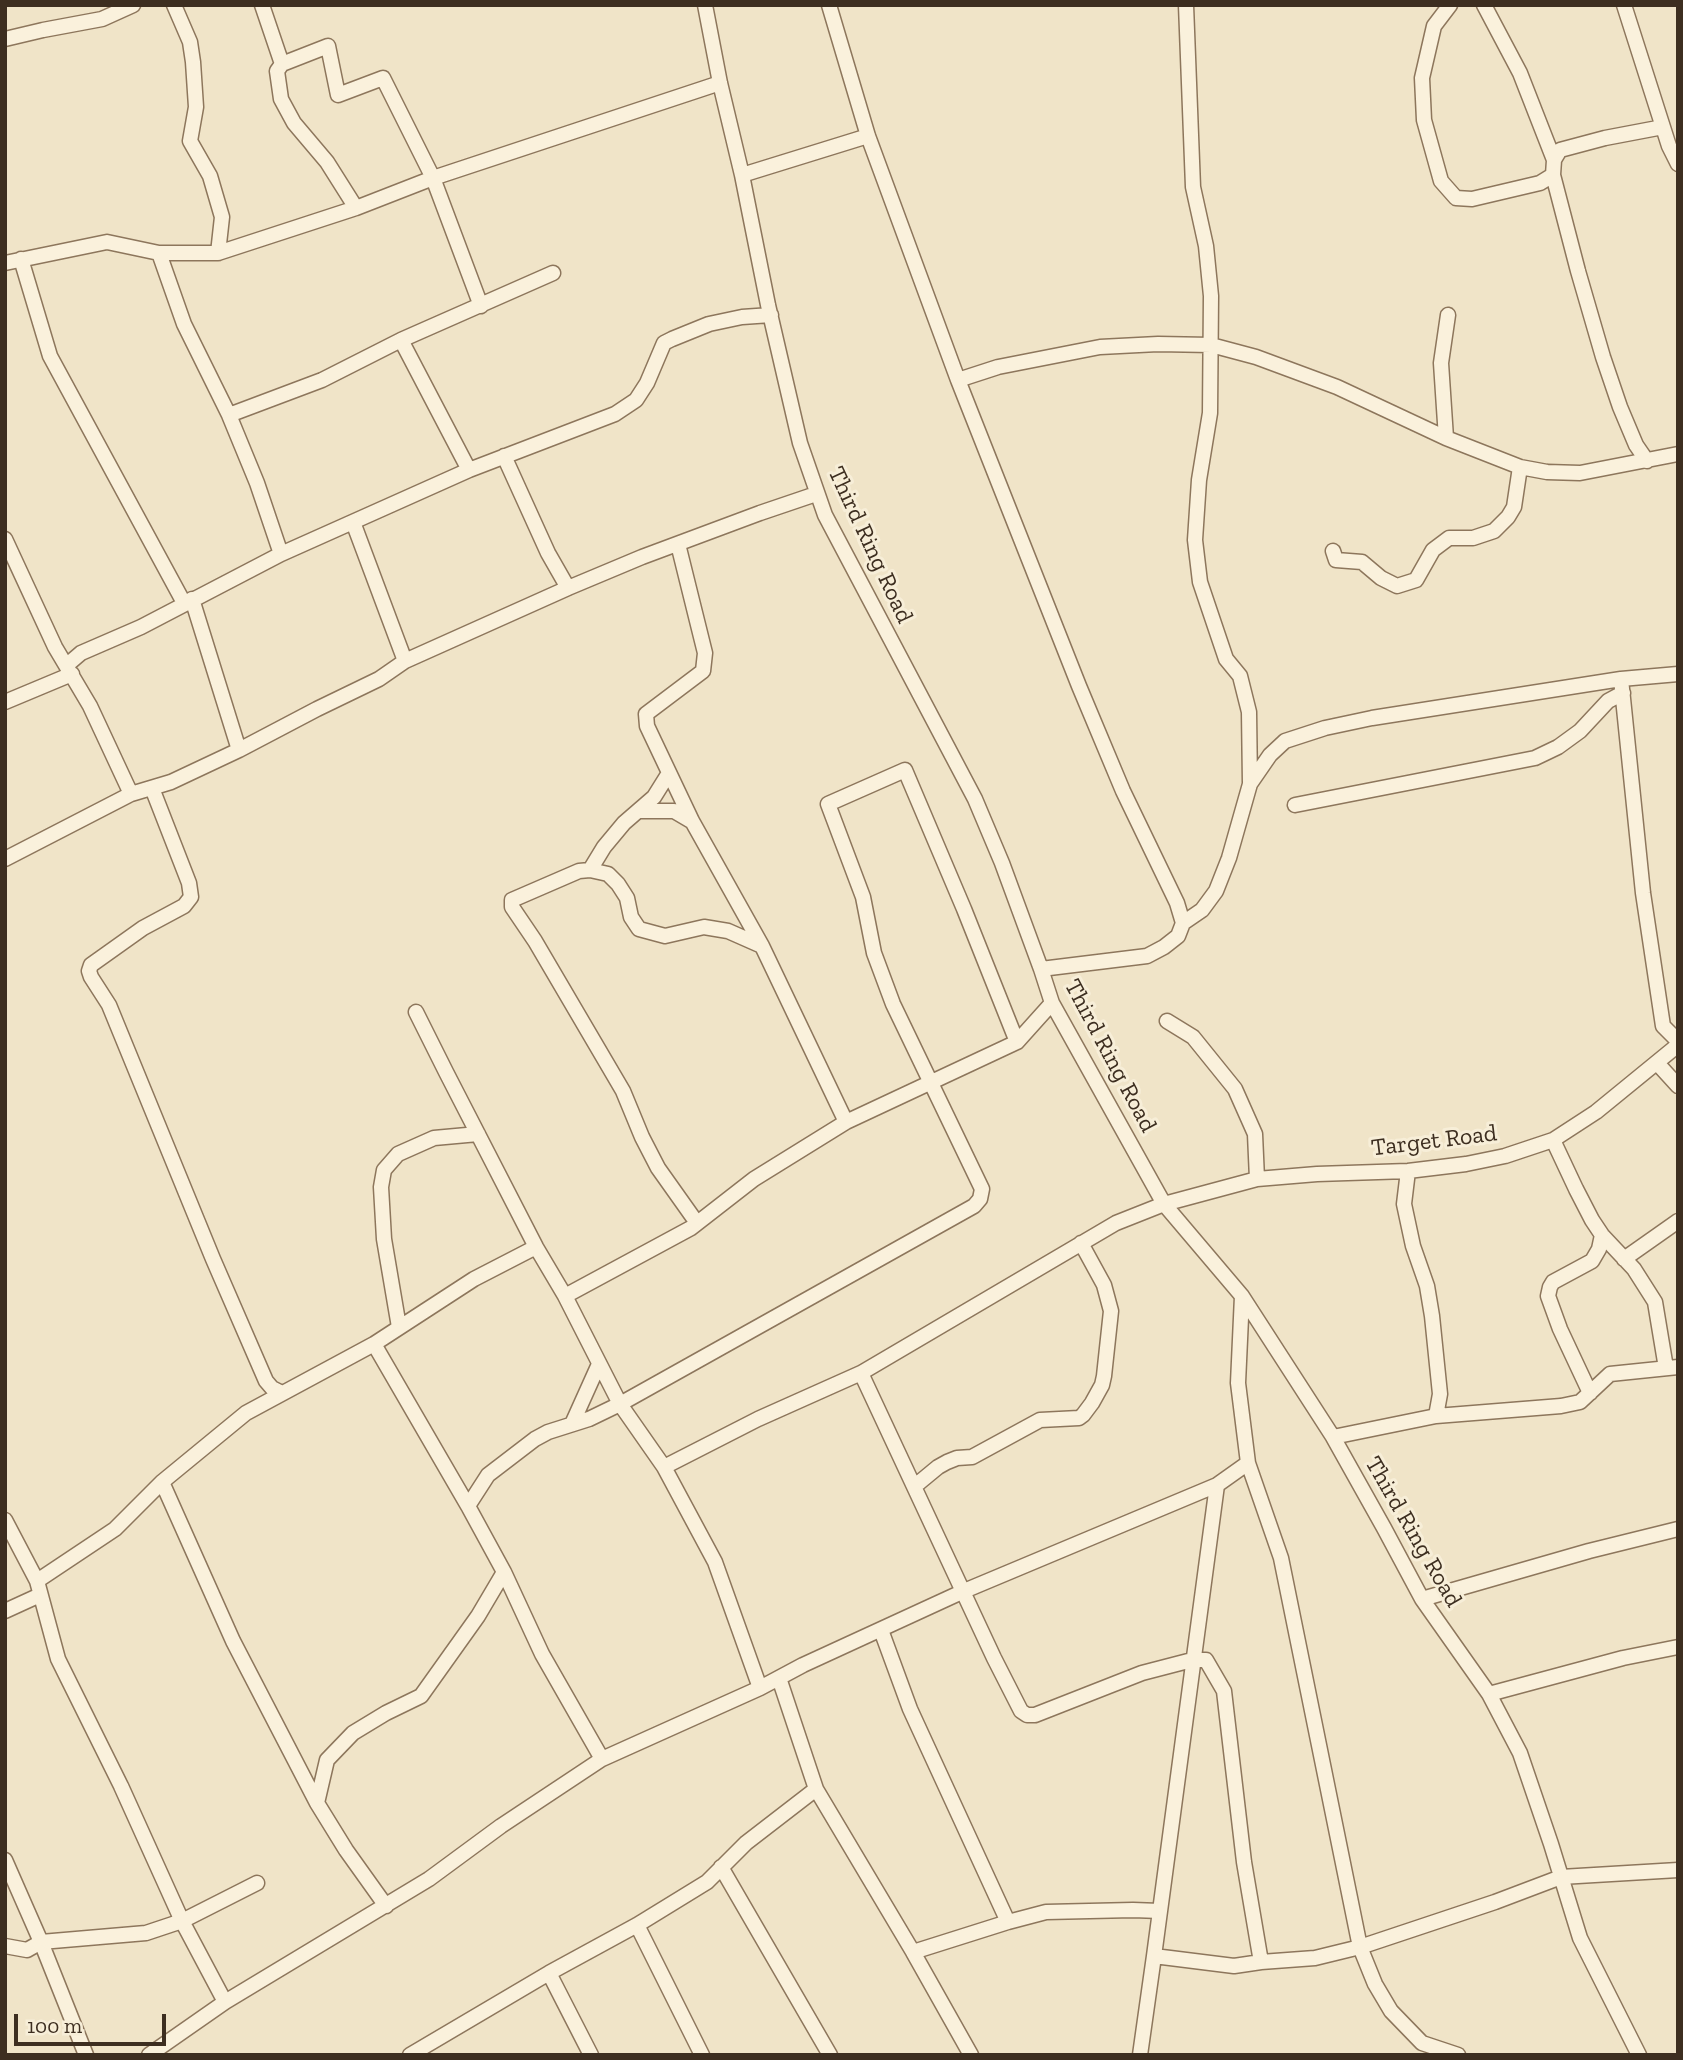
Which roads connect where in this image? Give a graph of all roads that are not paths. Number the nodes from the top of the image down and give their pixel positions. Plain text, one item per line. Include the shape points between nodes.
1 (133, 5) edge
2 (174, 5) edge
3 (261, 5) edge
4 (705, 5) edge
5 (830, 5) edge
6 (1186, 5) edge
7 (1450, 5) edge
8 (1484, 5) edge
9 (1624, 5) edge
10 (5, 39) edge
11 (282, 64) junction
12 (720, 83) junction
13 (1663, 127) junction
14 (868, 136) junction
15 (1673, 145) edge
16 (1554, 160) junction
17 (1678, 164) edge
18 (742, 175) junction
19 (1553, 175) junction
20 (432, 178) junction
21 (356, 208) junction
22 (159, 253) junction
23 (218, 253) junction
24 (20, 259) junction
25 (5, 263) edge
26 (553, 273) dead end
27 (481, 306) junction
28 (771, 315) junction
29 (1448, 315) dead end
30 (401, 340) junction
31 (1211, 345) junction
32 (958, 380) junction
33 (229, 415) junction
34 (1446, 438) junction
35 (1678, 454) edge
36 (504, 456) junction
37 (1647, 461) junction
38 (1520, 467) junction
39 (469, 470) junction
40 (817, 494) junction
41 (353, 522) junction
42 (5, 539) edge
43 (678, 544) junction
44 (1333, 551) dead end
45 (281, 554) junction
46 (568, 588) junction
47 (188, 601) junction
48 (405, 662) junction
49 (69, 670) junction
50 (1678, 674) edge
51 (1622, 686) junction
52 (5, 702) edge
53 (239, 750) junction
54 (669, 773) junction
55 (1250, 785) junction
56 (152, 788) junction
57 (131, 794) junction
58 (1295, 805) dead end
59 (638, 811) junction
60 (692, 821) junction
61 (5, 859) edge
62 (590, 870) junction
63 (1183, 923) junction
64 (762, 946) junction
65 (1041, 969) junction
66 (1052, 1003) junction
67 (416, 1012) dead end
68 (1167, 1021) dead end
69 (1017, 1042) junction
70 (1678, 1043) edge
71 (1657, 1063) junction
72 (932, 1082) junction
73 (1678, 1086) edge
74 (846, 1122) junction
75 (478, 1134) junction
76 (1553, 1140) junction
77 (1408, 1171) junction
78 (1257, 1179) junction
79 (1164, 1204) junction
80 (1678, 1221) edge
81 (697, 1223) junction
82 (1602, 1235) junction
83 (1082, 1243) junction
84 (536, 1247) junction
85 (1624, 1259) junction
86 (565, 1296) junction
87 (1242, 1296) junction
88 (399, 1327) junction
89 (374, 1344) junction
90 (600, 1364) junction
91 (1672, 1368) edge
92 (861, 1373) junction
93 (282, 1393) junction
94 (1590, 1393) junction
95 (620, 1404) junction
96 (1436, 1416) junction
97 (572, 1424) junction
98 (1332, 1437) junction
99 (1248, 1463) junction
100 (664, 1467) junction
101 (162, 1482) junction
102 (1217, 1485) junction
103 (915, 1486) junction
104 (468, 1506) junction
105 (5, 1520) edge
106 (1678, 1529) edge
107 (504, 1572) junction
108 (39, 1588) junction
109 (964, 1591) junction
110 (1422, 1599) junction
111 (5, 1611) edge
112 (880, 1630) junction
113 (1678, 1647) edge
114 (1192, 1660) junction
115 (779, 1678) junction
116 (760, 1688) junction
117 (1489, 1694) junction
118 (602, 1759) junction
119 (816, 1789) junction
120 (317, 1803) junction
121 (5, 1860) edge
122 (721, 1867) junction
123 (1678, 1870) edge
124 (1561, 1877) junction
125 (257, 1883) dead end
126 (386, 1906) junction
127 (1160, 1911) junction
128 (182, 1921) junction
129 (1008, 1922) junction
130 (637, 1925) junction
131 (41, 1942) junction
132 (5, 1946) edge
133 (1360, 1947) junction
134 (913, 1952) junction
135 (1154, 1956) junction
136 (1261, 1962) junction
137 (549, 1973) junction
138 (225, 2002) junction
139 (86, 2055) edge
140 (149, 2055) edge
141 (410, 2055) edge
142 (591, 2055) edge
143 (702, 2055) edge
144 (830, 2055) edge
145 (971, 2055) edge
146 (1140, 2055) edge
147 (1458, 2055) edge
148 (1639, 2055) edge

1 - 10 street via 102,19
2 - 23 street via 193,62 196,107 190,141 210,176 222,217
3 - 11 street
4 - 12 street, Third Ring Road
5 - 14 street
6 - 31 street via 1193,187 1206,246
7 - 19 street via 1434,26 1422,78 1424,120 1441,181 1456,198 1472,199 1540,183
8 - 16 street via 1520,73
9 - 13 street
11 - 20 street via 328,46 338,95 383,78
11 - 21 street via 276,71 281,99
12 - 18 street, Third Ring Road
12 - 20 street
13 - 15 street
13 - 16 street via 1560,150
14 - 18 street
14 - 32 street
15 - 17 street
16 - 19 street
18 - 28 street, Third Ring Road
19 - 37 street via 1603,357 1636,445
20 - 21 street
20 - 27 street
21 - 23 street
22 - 23 street
22 - 24 street via 107,242
22 - 33 street via 184,324
24 - 25 street
24 - 47 street via 50,356
26 - 27 street
27 - 30 street
28 - 36 street via 709,324 671,339 664,343 636,400 615,414
28 - 40 street, Third Ring Road via 800,443
29 - 34 street via 1441,363
30 - 33 street via 322,380
30 - 39 street
31 - 32 street via 1100,347
31 - 34 street via 1337,387
31 - 55 street via 1210,413 1195,540 1200,582 1226,659 1240,676 1249,712
32 - 63 street via 1084,698
33 - 45 street
34 - 38 street
35 - 37 street
36 - 39 street
36 - 46 street
37 - 38 street via 1580,473
38 - 44 street via 1514,507 1508,517 1494,531 1473,538 1449,538 1433,550 1416,580 1397,586 1362,562 1336,560
39 - 41 street
40 - 43 street
40 - 65 street, Third Ring Road via 975,799
41 - 45 street
41 - 48 street
42 - 49 street
43 - 46 street
43 - 54 street via 705,653 703,671 646,714
45 - 47 street
46 - 48 street
47 - 49 street via 81,653
47 - 53 street
48 - 53 street
49 - 52 street
49 - 57 street
50 - 51 street
51 - 55 street via 1325,728 1285,741
51 - 58 street via 1580,731 1535,758
51 - 70 street via 1643,893 1663,1026
53 - 56 street
54 - 59 street via 654,797
54 - 60 street
55 - 63 street via 1216,891 1202,910
56 - 57 street
56 - 93 street via 191,897 89,971 108,1005 266,1381
57 - 61 street
59 - 60 street via 674,811
59 - 62 street via 604,847
60 - 64 street
62 - 64 street via 608,874 618,884 639,929 665,936 716,929
62 - 81 street via 516,898 512,907 622,1091 658,1168
63 - 65 street via 1178,936 1147,956
64 - 74 street
65 - 66 street, Third Ring Road
66 - 69 street
66 - 79 street, Third Ring Road
67 - 75 street
68 - 78 street via 1193,1037 1235,1089 1255,1134
69 - 72 street
69 - 72 street via 905,770 828,804 863,897 878,966
70 - 71 street, Target Road
71 - 73 street
71 - 76 street, Target Road
72 - 74 street
72 - 95 street via 982,1189 974,1206
74 - 81 street via 754,1179
75 - 84 street
75 - 88 street via 434,1138 398,1154 384,1170 384,1239
76 - 77 street, Target Road via 1505,1156
76 - 82 street
77 - 78 street, Target Road
77 - 96 street via 1404,1204 1432,1317 1440,1394
78 - 79 street, Target Road
79 - 83 street, Target Road via 1115,1223
79 - 87 street, Third Ring Road
80 - 85 street
81 - 86 street
82 - 85 street
82 - 94 street via 1592,1261 1553,1282 1548,1296
83 - 92 street, Target Road
83 - 103 street via 1104,1285 1111,1311 1104,1376 1093,1403 1079,1418 1041,1420 972,1457 947,1462
84 - 86 street
84 - 88 street via 474,1279
85 - 91 street via 1655,1302
86 - 90 street
87 - 98 street, Third Ring Road
87 - 99 street via 1238,1383
88 - 89 street
89 - 93 street
89 - 104 street
90 - 95 street
90 - 97 street
91 - 94 street via 1610,1374
92 - 100 street, Target Road
92 - 103 street
93 - 101 street via 246,1413
94 - 96 street via 1580,1402 1561,1406
95 - 97 street
95 - 100 street
96 - 98 street
97 - 104 street via 548,1432 488,1475
98 - 110 street, Third Ring Road
99 - 102 street
99 - 133 street via 1281,1558
100 - 116 street via 715,1562
101 - 108 street via 115,1529
101 - 120 street via 233,1641
102 - 109 street
102 - 114 street
103 - 109 street
104 - 107 street
105 - 108 street
106 - 110 street
107 - 118 street via 542,1654
107 - 120 street via 421,1696 353,1733 327,1760
108 - 111 street
108 - 128 street via 58,1659
109 - 112 street
109 - 114 street via 1010,1690 1027,1715
110 - 117 street, Third Ring Road
112 - 115 street
112 - 129 street via 910,1709
113 - 117 street
114 - 127 street
114 - 136 street via 1206,1660 1224,1691
115 - 116 street
115 - 119 street
116 - 118 street
117 - 124 street, Third Ring Road via 1520,1753
118 - 126 street
119 - 122 street
119 - 134 street
120 - 126 street
121 - 131 street
122 - 130 street via 708,1882
122 - 144 street
123 - 124 street
124 - 133 street
124 - 148 street, Third Ring Road via 1580,1938
125 - 128 street
126 - 138 street
127 - 129 street via 1046,1912
127 - 135 street
128 - 131 street via 146,1933
128 - 138 street
129 - 134 street
130 - 137 street
130 - 143 street
131 - 132 street via 27,1950
131 - 139 street
133 - 136 street via 1315,1958
133 - 147 street via 1391,2011 1422,2043
134 - 145 street
135 - 136 street via 1234,1966
135 - 146 street
137 - 141 street
137 - 142 street
138 - 140 street

